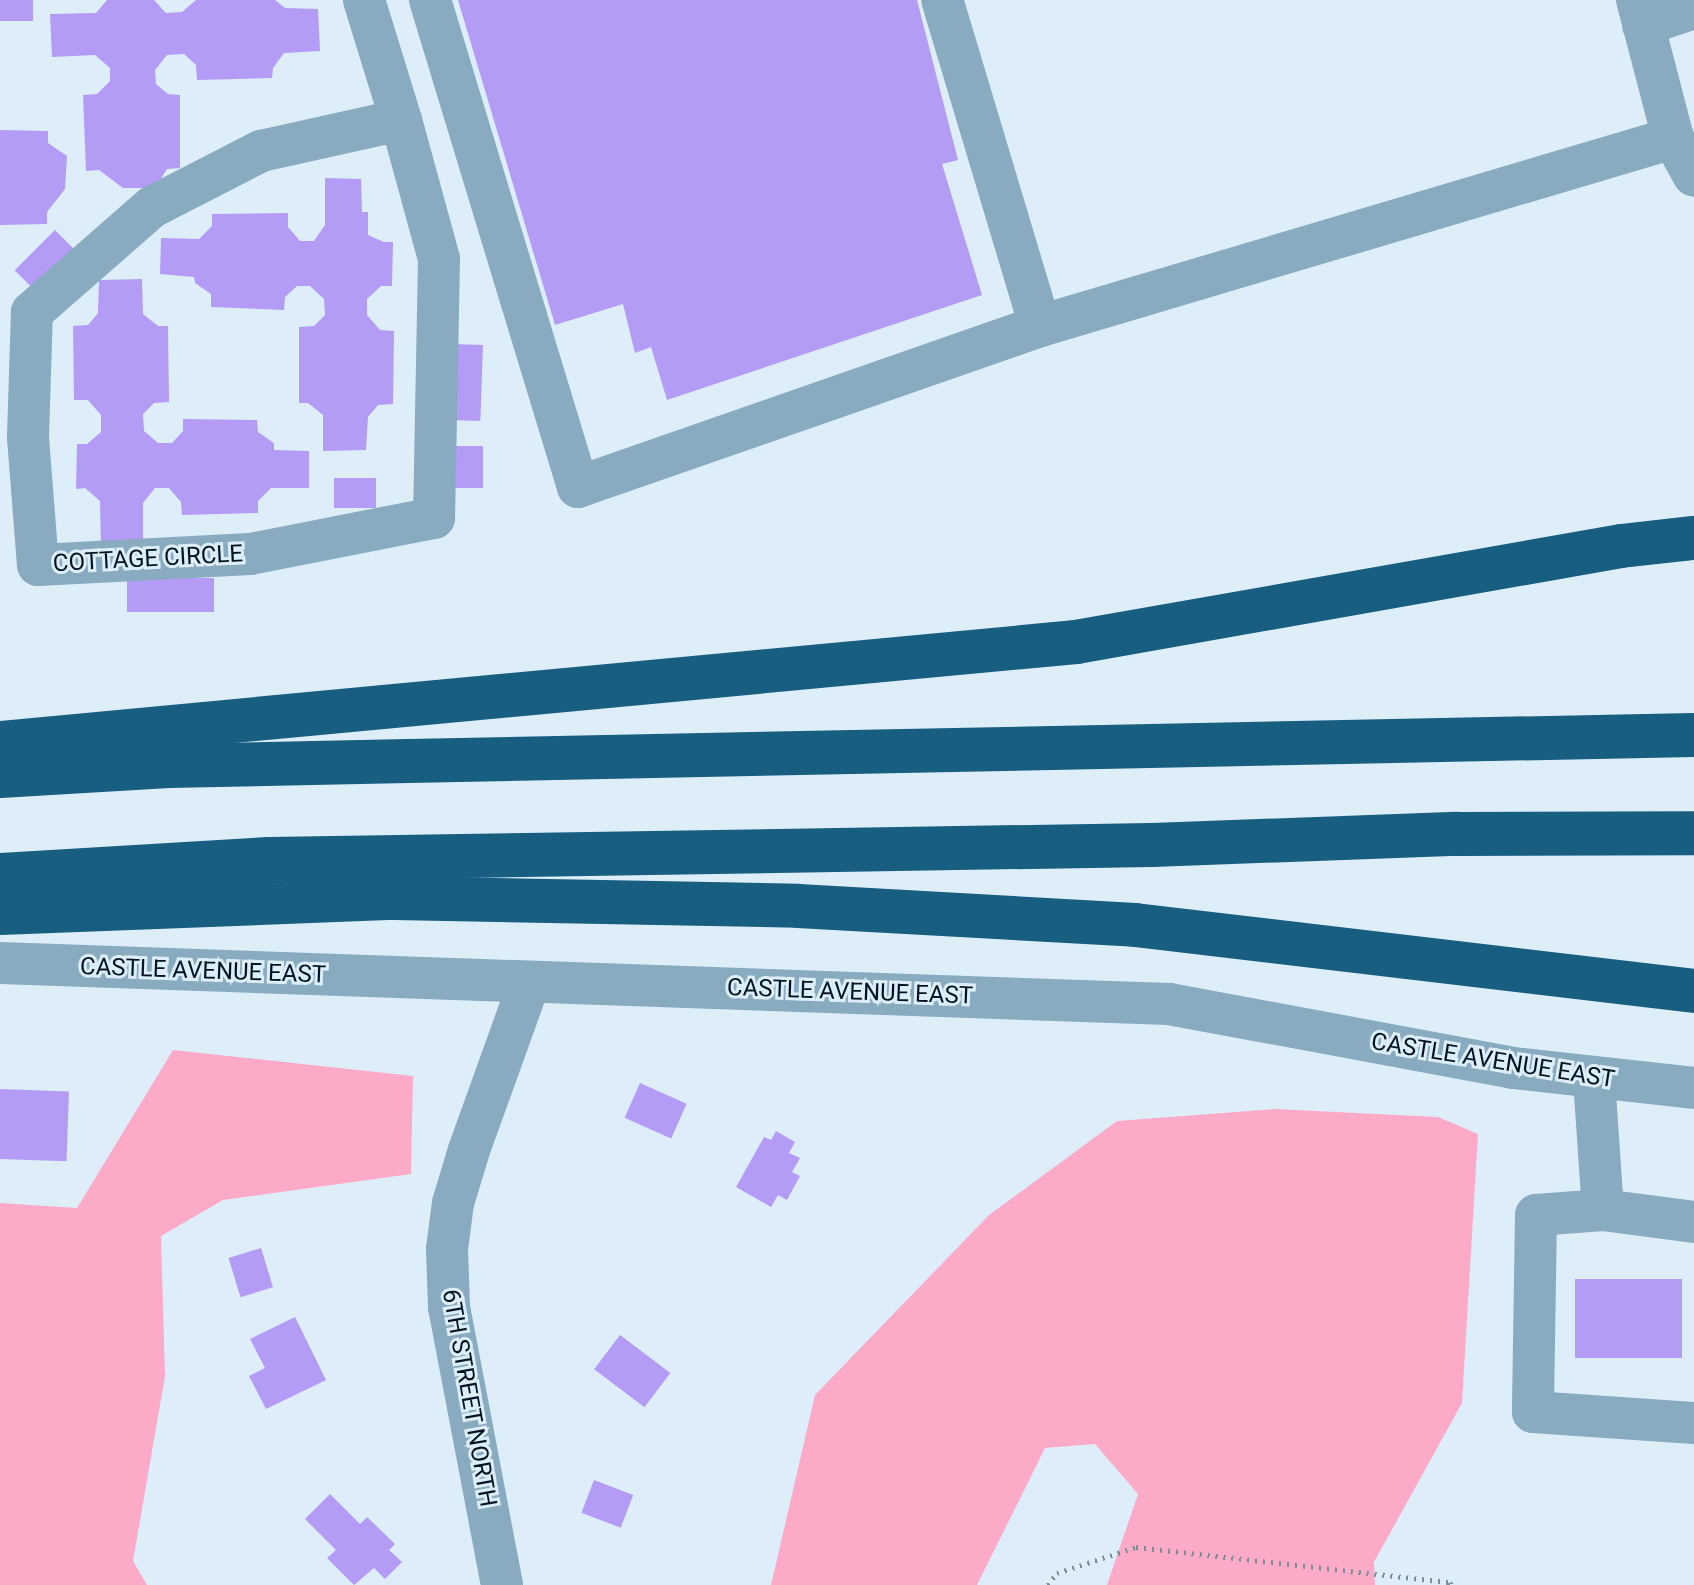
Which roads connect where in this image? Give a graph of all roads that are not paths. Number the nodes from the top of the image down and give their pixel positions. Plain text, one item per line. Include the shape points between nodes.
1 (364, 0) edge
2 (430, 0) edge
3 (942, 0) edge
4 (1694, 8) edge
5 (1640, 12) edge
6 (401, 120) junction
7 (1673, 138) junction
8 (1694, 176) edge
9 (1040, 326) junction
10 (1694, 538) edge
11 (1694, 735) edge
12 (0, 743) edge
13 (0, 776) edge
14 (1694, 833) edge
15 (0, 875) edge
16 (0, 913) edge
17 (0, 963) edge
18 (529, 983) junction
19 (1694, 991) edge
20 (1594, 1079) junction
21 (1694, 1088) edge
22 (1603, 1210) junction
23 (1694, 1222) edge
24 (1694, 1423) edge
25 (502, 1585) edge

1 - 6 street, COTTAGE CIRCLE
2 - 9 street via 578,487
3 - 9 street
4 - 5 street
5 - 7 street
6 - 6 street, COTTAGE CIRCLE via 439,259 434,518 250,554 38,565 28,437 32,312 152,207 261,151
7 - 8 street
7 - 9 street
10 - 12 highway via 1621,546 1076,642
11 - 13 highway via 169,766
14 - 15 highway via 300,858
16 - 19 highway via 394,898 798,906 1135,925
17 - 18 street, CASTLE AVENUE EAST
18 - 20 street, CASTLE AVENUE EAST via 1169,1004
18 - 25 street, 6TH STREET NORTH via 469,1150 453,1203 447,1249 449,1307
20 - 21 street, CASTLE AVENUE EAST
20 - 22 street
22 - 23 street
22 - 24 street via 1536,1215 1533,1412

